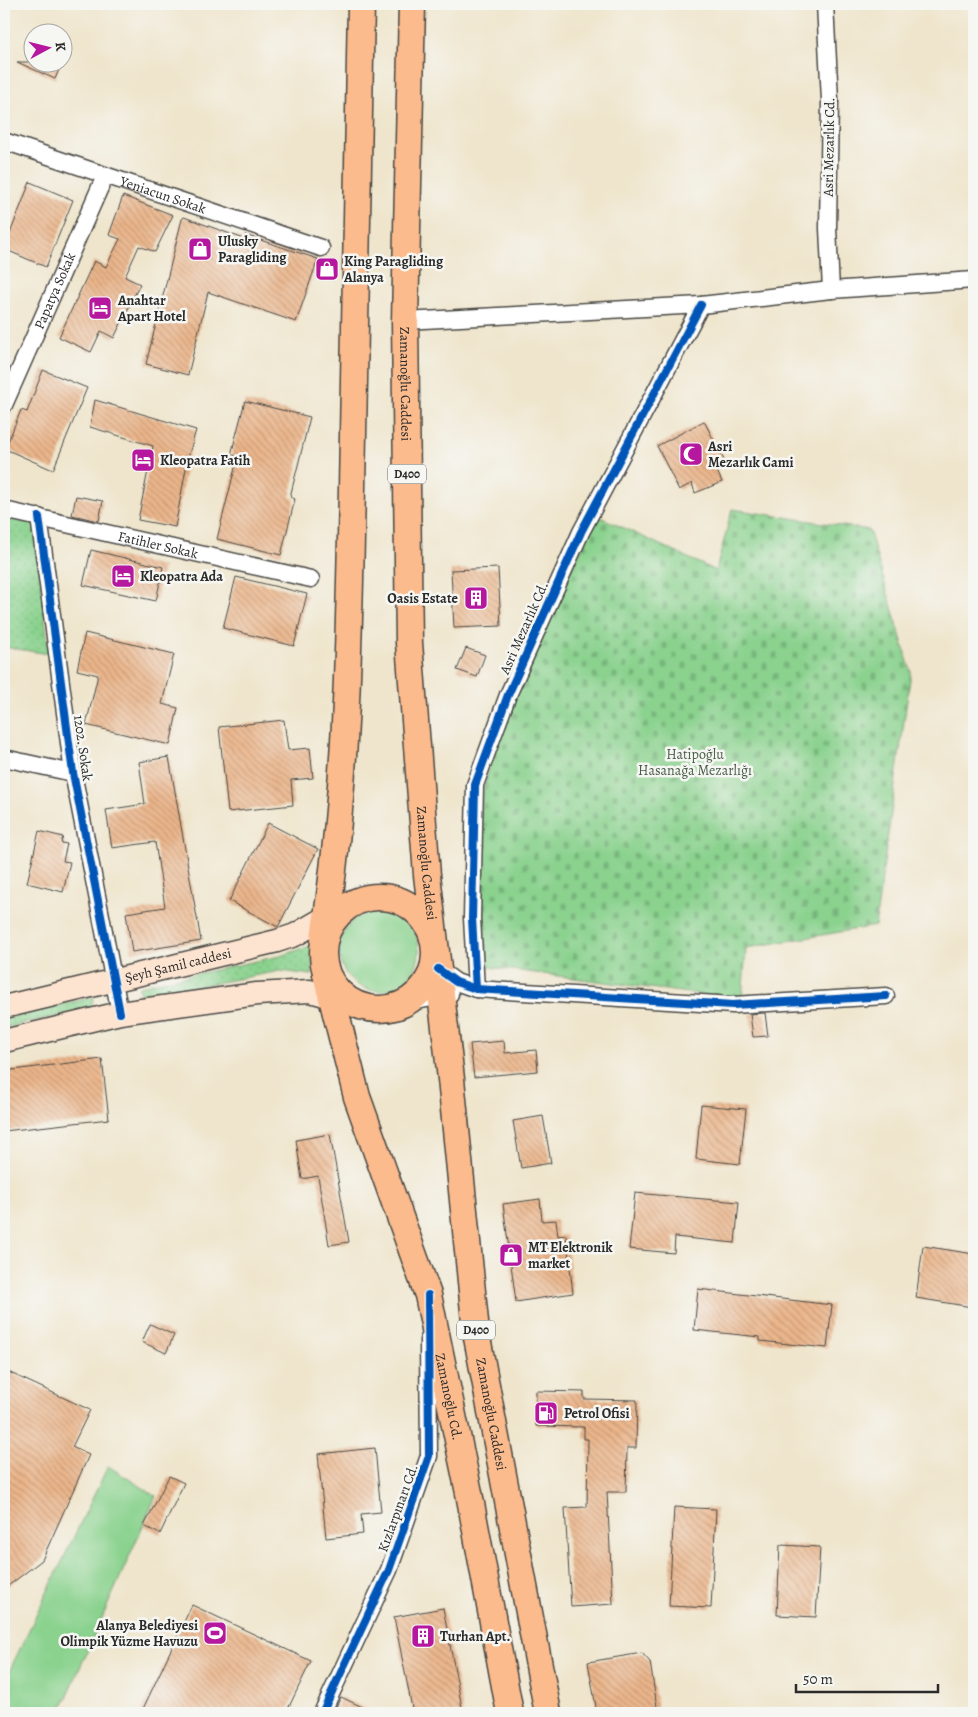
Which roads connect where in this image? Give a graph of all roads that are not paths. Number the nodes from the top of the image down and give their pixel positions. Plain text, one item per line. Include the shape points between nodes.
1 (361, 4) edge
2 (412, 4) edge
3 (825, 4) edge
4 (4, 141) edge
5 (106, 176) junction
6 (321, 248) dead end
7 (974, 280) edge
8 (831, 290) junction
9 (701, 306) junction
10 (405, 321) junction
11 (4, 405) edge
12 (4, 510) edge
13 (39, 517) junction
14 (311, 578) dead end
15 (4, 758) edge
16 (73, 773) junction
17 (332, 920) junction
18 (434, 942) junction
19 (438, 968) junction
20 (114, 980) junction
21 (476, 989) junction
22 (336, 991) junction
23 (441, 996) junction
24 (886, 996) dead end
25 (403, 1004) junction
26 (4, 1007) edge
27 (120, 1014) junction
28 (4, 1041) edge
29 (428, 1295) junction
30 (322, 1713) edge
31 (510, 1713) edge
32 (548, 1713) edge

1 - 17 highway via 349,616
2 - 10 highway, Zamanoğlu Caddesi / D400
3 - 8 street, Asri Mezarlık Cd. via 830,100 828,228
4 - 5 street, Yeniacun Sokak
5 - 6 street, Yeniacun Sokak
5 - 11 street, Papatya Sokak
7 - 8 street
8 - 9 street
9 - 10 street
9 - 21 street, Asri Mezarlık Cd. via 581,532 508,695 475,785 472,918
10 - 18 highway, Zamanoğlu Caddesi / D400 via 409,643
12 - 13 street, Fatihler Sokak
13 - 14 street, Fatihler Sokak
13 - 16 street, 1202. Sokak
15 - 16 street
16 - 20 street, 1202. Sokak
17 - 18 highway via 362,898 381,896 400,900 416,910 428,924
17 - 20 main road, Şeyh Şamil caddesi via 277,941
17 - 22 highway via 322,956
18 - 19 highway, Zamanoğlu Caddesi / D400
18 - 25 highway via 435,961 429,979 418,994
19 - 21 street via 456,982
19 - 23 highway, Zamanoğlu Caddesi / D400
20 - 26 main road, Şeyh Şamil caddesi
20 - 27 street, 1202. Sokak
21 - 23 street
21 - 24 street via 733,1006
22 - 25 highway via 367,1008 385,1010
22 - 27 main road via 257,994
22 - 29 highway, Zamanoğlu Cd. / D400 via 357,1097
23 - 25 street
23 - 32 highway, Zamanoğlu Caddesi / D400 via 476,1332
27 - 28 main road
29 - 30 street, Kızlarpınarı Cd. via 429,1456 388,1570
29 - 31 highway, Zamanoğlu Cd. / D400

